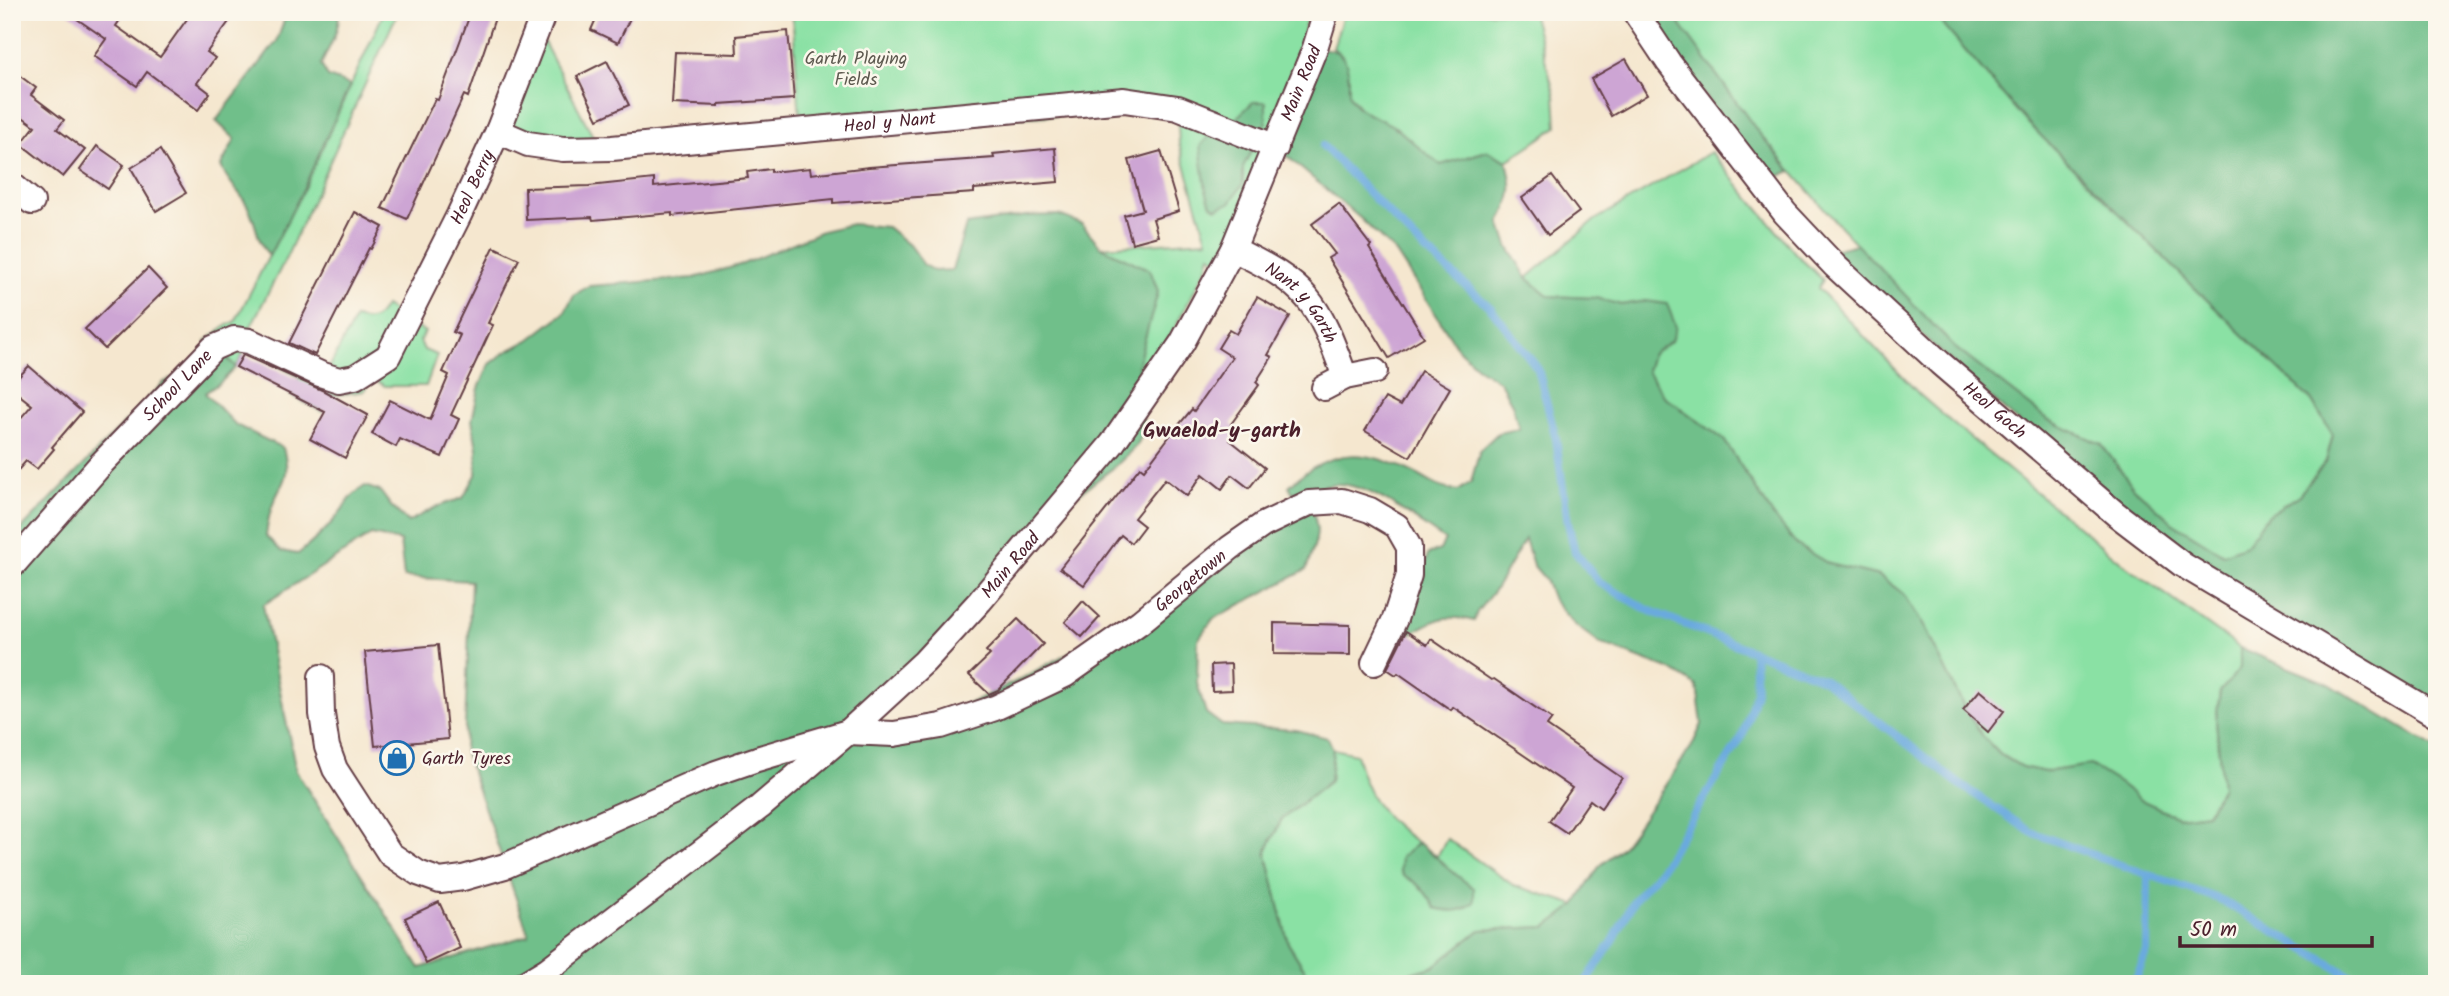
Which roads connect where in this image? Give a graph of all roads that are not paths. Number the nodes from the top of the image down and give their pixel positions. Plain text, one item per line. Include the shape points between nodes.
1 (544, 12) edge
2 (1326, 12) edge
3 (1635, 12) edge
4 (498, 131) junction
5 (1276, 147) junction
6 (12, 185) edge
7 (32, 202) dead end
8 (1233, 249) junction
9 (388, 356) joint
10 (1375, 371) dead end
11 (12, 566) edge
12 (1374, 663) dead end
13 (321, 677) dead end
14 (2437, 716) edge
15 (849, 732) junction
16 (524, 984) edge

1 - 4 street, Heol Berry
2 - 5 street, Main Road
3 - 14 street, Heol Goch via 1785,213 1835,266 1960,381 2183,565
4 - 5 street, Heol y Nant via 528,144 612,148 1124,100 1178,108
4 - 9 street, Heol Berry
5 - 8 street, Main Road
6 - 7 street
8 - 10 street, Nant y Garth via 1268,266 1313,303 1327,328 1335,383
8 - 15 street, Main Road via 1182,343 1112,444 989,591 924,662
9 - 11 street, School Lane via 355,377 340,380 249,341 234,339 213,348 102,463
12 - 15 street, Georgetown via 1409,575 1409,547 1396,526 1370,510 1342,501 1309,503 1263,525 1230,548 1140,622 1065,675 995,708 942,726 894,734
13 - 15 street via 327,747 335,769 390,854 418,873 440,880 505,866 716,773
15 - 16 street, Main Road via 760,807

